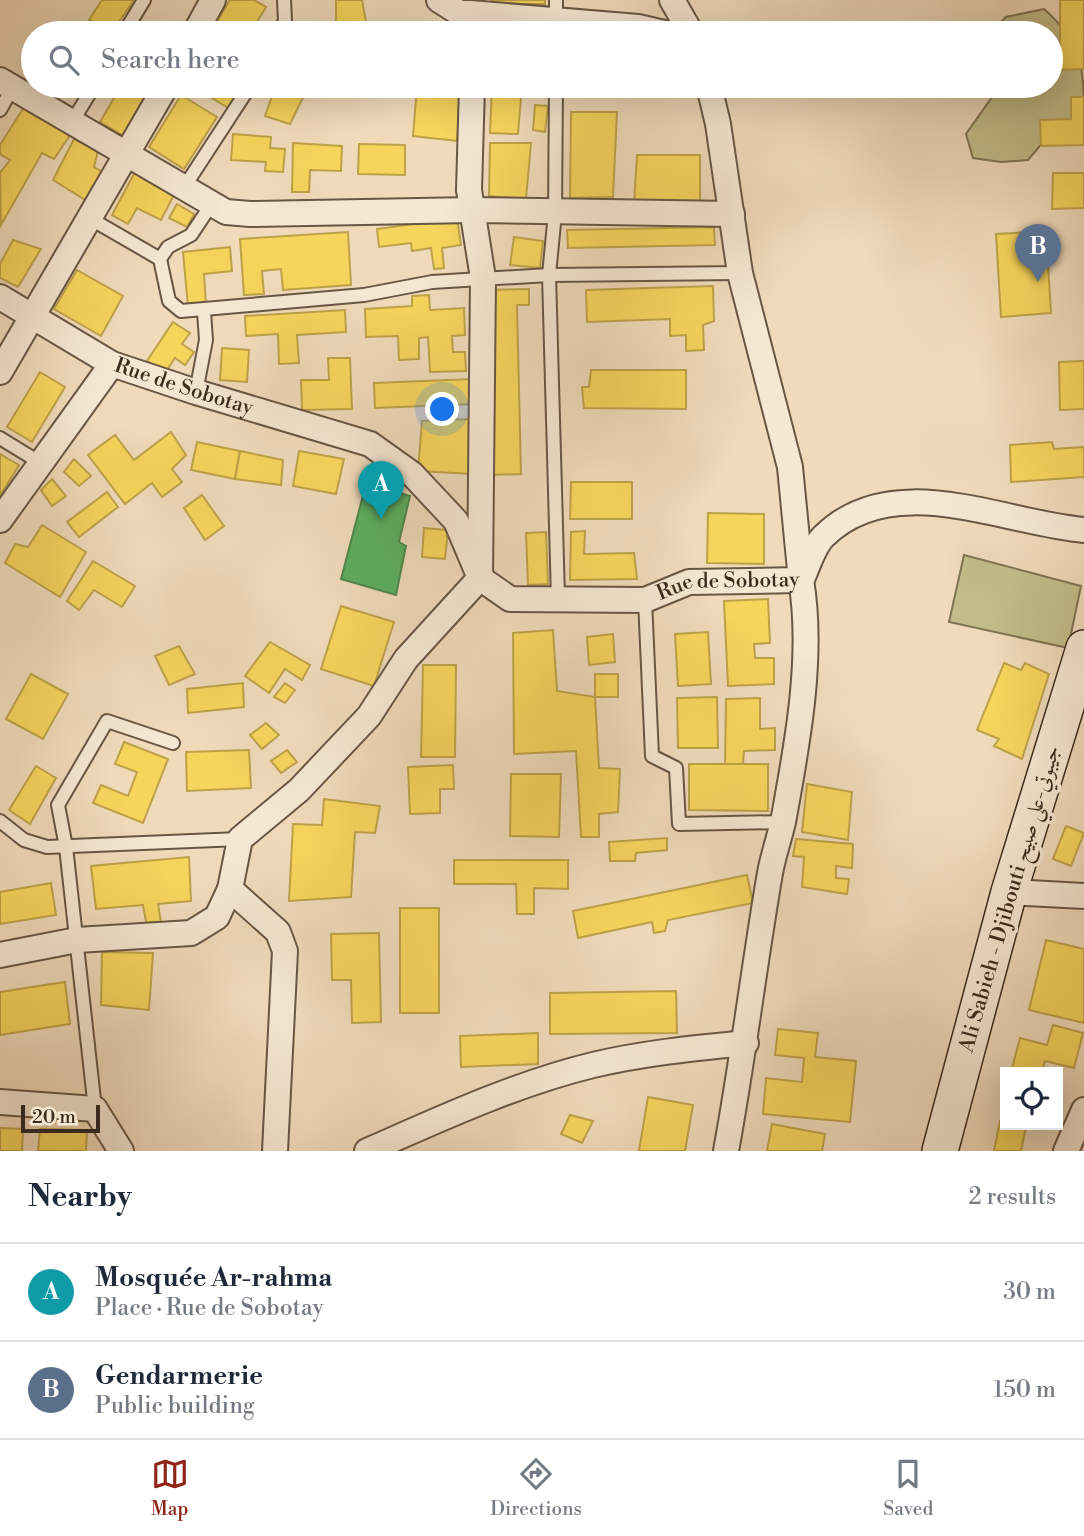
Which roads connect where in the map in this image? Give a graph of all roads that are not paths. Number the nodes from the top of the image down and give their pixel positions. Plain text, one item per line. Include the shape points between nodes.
1 (144, 0) edge
2 (213, 0) edge
3 (284, 0) edge
4 (439, 0) edge
5 (672, 0) edge
6 (473, 16) edge
7 (556, 18) edge
8 (131, 21) edge
9 (202, 21) edge
10 (285, 21) edge
11 (583, 21) edge
12 (684, 21) edge
13 (6, 84) edge
14 (30, 98) edge
15 (87, 98) edge
16 (159, 98) edge
17 (242, 98) edge
18 (472, 98) edge
19 (556, 98) edge
20 (711, 98) edge
21 (0, 110) edge
22 (72, 122) junction
23 (128, 156) junction
24 (183, 189) junction
25 (211, 205) junction
26 (473, 210) junction
27 (555, 213) junction
28 (733, 214) junction
29 (91, 219) junction
30 (160, 259) junction
31 (740, 273) junction
32 (549, 275) junction
33 (483, 278) junction
34 (0, 297) edge
35 (204, 312) junction
36 (32, 317) junction
37 (113, 364) junction
38 (0, 372) edge
39 (196, 393) junction
40 (0, 438) edge
41 (39, 462) junction
42 (0, 520) edge
43 (1084, 530) edge
44 (480, 578) junction
45 (802, 580) junction
46 (558, 598) junction
47 (645, 600) junction
48 (1084, 648) edge
49 (173, 743) dead end
50 (0, 821) edge
51 (783, 822) junction
52 (240, 839) junction
53 (66, 847) junction
54 (230, 889) junction
55 (1009, 892) junction
56 (1084, 896) edge
57 (77, 940) junction
58 (0, 955) edge
59 (746, 1042) junction
60 (0, 1102) edge
61 (95, 1108) junction
62 (1084, 1110) edge
63 (121, 1151) edge
64 (275, 1151) edge
65 (367, 1151) edge
66 (726, 1151) edge
67 (940, 1151) edge
68 (1066, 1151) edge

1 - 8 lane
2 - 9 street
3 - 10 lane
4 - 6 street
5 - 12 street
6 - 7 street
7 - 11 street
13 - 21 lane
14 - 22 street
15 - 22 lane
16 - 23 street
17 - 24 lane
18 - 26 street via 469,190
19 - 27 lane
20 - 28 street
22 - 23 street
23 - 24 street
23 - 29 street
24 - 25 street
25 - 26 street via 250,214
25 - 30 lane via 191,235 168,247
26 - 27 street
26 - 33 street
27 - 28 street
27 - 32 lane
28 - 31 street
29 - 30 lane
29 - 36 street
30 - 35 lane via 169,301 181,312
31 - 32 lane
31 - 45 street via 790,467
32 - 33 lane
32 - 46 lane
33 - 35 lane
33 - 44 street
34 - 36 street, Rue de Sobotay
35 - 39 lane via 206,340
36 - 37 street, Rue de Sobotay
36 - 38 street
37 - 39 street, Rue de Sobotay
37 - 41 street
39 - 44 street, Rue de Sobotay via 370,444 411,474 456,522
40 - 41 lane
41 - 42 street
43 - 45 street via 924,502 887,504 853,516 822,537
44 - 46 street, Rue de Sobotay via 510,600
44 - 52 street via 406,659 369,716 299,790
45 - 47 street, Rue de Sobotay via 689,582
45 - 51 street, Rue de Sobotay via 807,614 804,676
46 - 47 street, Rue de Sobotay
47 - 51 lane via 652,756 676,768 679,824
48 - 55 main road, Ali Sabieh - Djibouti جيبوتي-علي صبيح
49 - 53 lane via 107,721 58,805
50 - 53 lane via 24,840
51 - 59 street, Rue de Sobotay via 770,871
52 - 53 lane
52 - 54 street
53 - 57 lane
54 - 57 street via 217,918 191,933
54 - 64 street via 278,932 285,951
55 - 56 street
55 - 67 main road, Ali Sabieh - Djibouti جيبوتي-علي صبيح
57 - 58 street
57 - 61 lane
59 - 65 street via 591,1065 507,1092
59 - 66 street, Rue de Sobotay
60 - 61 street
61 - 63 street
62 - 68 street

